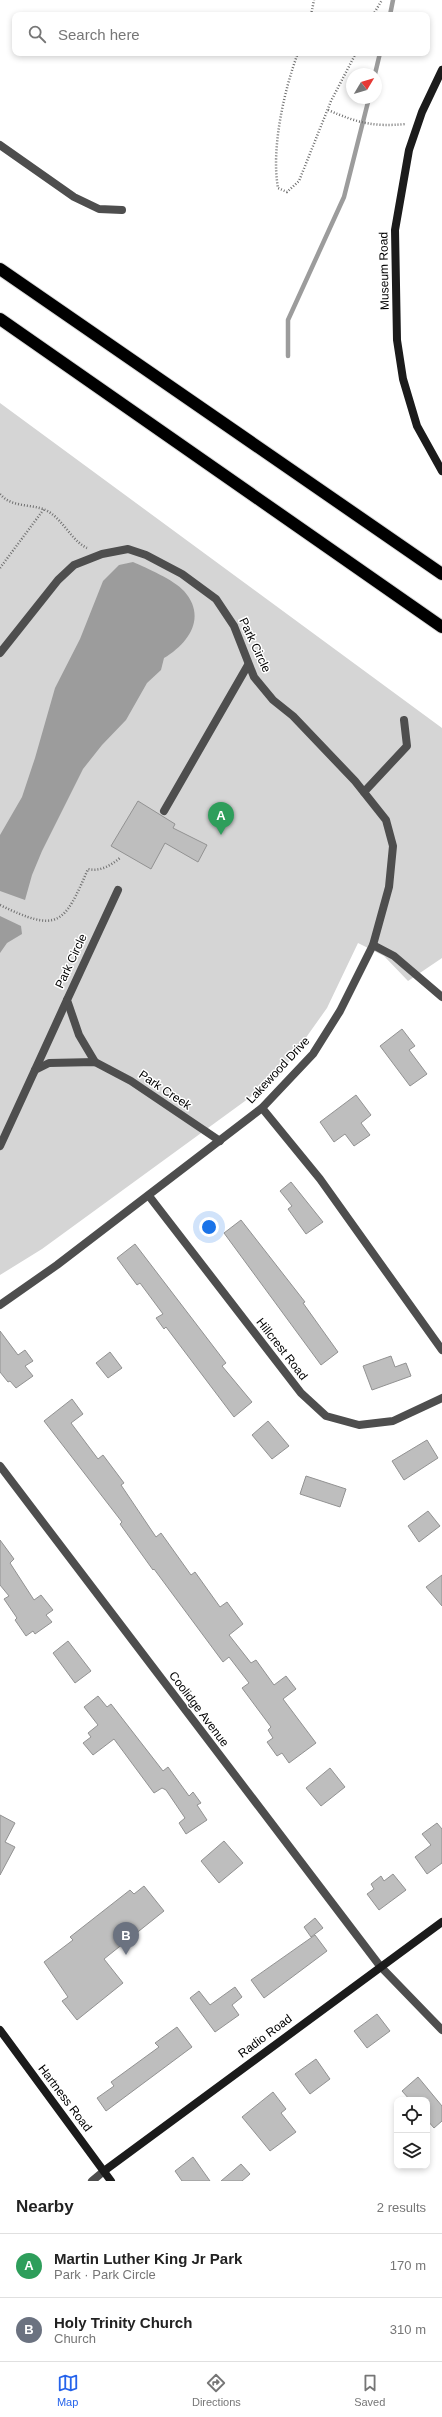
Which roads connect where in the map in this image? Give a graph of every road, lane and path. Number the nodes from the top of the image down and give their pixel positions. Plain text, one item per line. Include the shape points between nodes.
1 (314, 0) edge
2 (382, 0) edge
3 (311, 12) edge
4 (375, 12) edge
5 (297, 56) edge
6 (355, 56) edge
7 (442, 70) edge
8 (328, 110) junction
9 (418, 121) junction
10 (0, 145) edge
11 (122, 210) dead end
12 (0, 269) edge
13 (0, 319) edge
14 (442, 471) edge
15 (0, 494) edge
16 (44, 509) junction
17 (102, 554) junction
18 (0, 568) edge
19 (442, 574) edge
20 (442, 626) edge
21 (0, 653) edge
22 (248, 665) junction
23 (404, 720) dead end
24 (364, 792) junction
25 (164, 811) dead end
26 (121, 857) dead end
27 (118, 890) dead end
28 (0, 905) edge
29 (373, 945) junction
30 (442, 997) edge
31 (67, 1000) junction
32 (95, 1062) junction
33 (35, 1070) junction
34 (262, 1108) junction
35 (220, 1141) junction
36 (0, 1146) edge
37 (149, 1196) junction
38 (0, 1305) edge
39 (442, 1350) edge
40 (442, 1398) edge
41 (0, 1466) edge
42 (442, 1922) edge
43 (380, 1966) junction
44 (0, 2030) edge
45 (442, 2030) edge
46 (104, 2171) junction
47 (92, 2181) edge
48 (111, 2181) edge

1 - 3 path
2 - 4 path
5 - 8 path via 290,74 279,132 275,171 278,188 287,192 299,181
6 - 8 path
7 - 9 street, Museum Road
8 - 9 path via 351,120 380,127
9 - 14 street, Museum Road via 409,150 395,230 397,340 403,379 417,426
10 - 11 street via 74,197 99,209
12 - 19 highway
13 - 20 highway
15 - 16 path via 3,498 23,507
16 - 17 path via 68,528 80,545
16 - 18 path
17 - 21 street, Park Circle via 74,565 58,580
17 - 22 street, Park Circle via 128,550 146,555 182,574 216,599 234,626
22 - 24 street, Park Circle via 254,677 273,700 293,716
22 - 25 street
23 - 24 street via 408,746
24 - 29 street, Lakewood Drive via 386,820 393,846 389,887
26 - 28 path via 113,864 95,870 88,869 80,891 69,909 54,919 33,920
27 - 31 street, Park Circle
29 - 30 street via 394,956
29 - 34 street, Lakewood Drive via 340,1011 313,1054
31 - 32 street, Park Circle via 79,1035
31 - 33 street
32 - 33 street via 49,1063
32 - 35 street, Park Creek via 131,1081
33 - 36 street
34 - 35 street, Lakewood Drive
34 - 39 street via 320,1179
35 - 37 street, Lakewood Drive
37 - 38 street, Lakewood Drive
37 - 40 street, Hillcrest Road via 300,1393 326,1416 359,1425 392,1421
41 - 43 street, Coolidge Avenue
42 - 43 street, Radio Road
43 - 45 street, Coolidge Avenue
43 - 46 street, Radio Road
44 - 46 street, Hartness Road
46 - 47 street
46 - 48 street, Hartness Road

